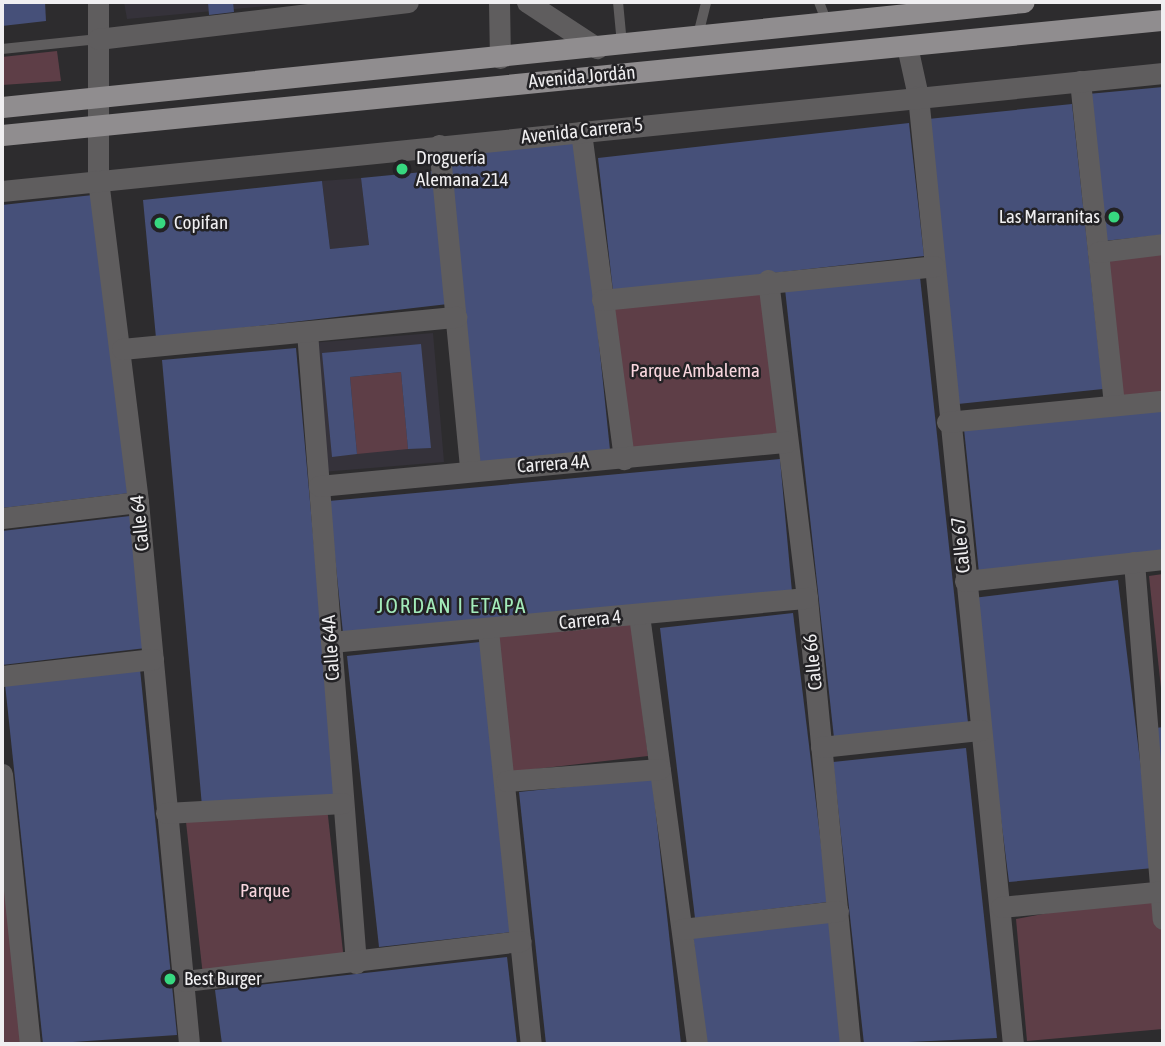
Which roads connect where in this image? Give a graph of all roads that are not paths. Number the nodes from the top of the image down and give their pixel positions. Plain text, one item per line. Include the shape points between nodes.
1 (97, 2) edge
2 (408, 2) edge
3 (499, 2) edge
4 (527, 2) edge
5 (618, 2) edge
6 (706, 2) edge
7 (819, 2) edge
8 (1024, 2) edge
9 (858, 10) edge
10 (1163, 20) edge
11 (827, 23) junction
12 (698, 35) junction
13 (97, 39) junction
14 (622, 44) junction
15 (907, 46) junction
16 (597, 48) junction
17 (2, 49) edge
18 (500, 58) junction
19 (1163, 73) edge
20 (1080, 82) junction
21 (918, 96) junction
22 (98, 97) junction
23 (2, 107) edge
24 (98, 124) junction
25 (581, 132) junction
26 (2, 135) edge
27 (439, 145) junction
28 (98, 180) junction
29 (2, 191) edge
30 (1163, 244) edge
31 (1098, 251) junction
32 (934, 265) junction
33 (768, 280) junction
34 (602, 300) junction
35 (457, 317) junction
36 (307, 332) junction
37 (122, 349) junction
38 (1163, 401) edge
39 (1114, 405) junction
40 (947, 422) junction
41 (787, 442) junction
42 (624, 459) junction
43 (470, 469) junction
44 (319, 486) junction
45 (138, 502) junction
46 (2, 518) edge
47 (1163, 559) edge
48 (1134, 562) junction
49 (965, 581) junction
50 (807, 598) junction
51 (639, 615) junction
52 (488, 630) junction
53 (331, 642) junction
54 (153, 659) junction
55 (2, 676) edge
56 (1155, 723) edge
57 (981, 730) junction
58 (821, 747) junction
59 (660, 769) junction
60 (2, 774) edge
61 (506, 781) junction
62 (343, 803) junction
63 (166, 813) junction
64 (1162, 892) edge
65 (1001, 907) junction
66 (838, 911) junction
67 (1163, 919) edge
68 (682, 929) junction
69 (521, 941) junction
70 (356, 963) junction
71 (185, 981) junction
72 (30, 1044) edge
73 (182, 1044) edge
74 (531, 1044) edge
75 (697, 1044) edge
76 (850, 1044) edge
77 (1013, 1044) edge

1 - 13 street, Calle 64
2 - 13 street
3 - 18 street
4 - 16 street
5 - 14 lane
6 - 12 lane
7 - 11 lane
8 - 9 main road, Avenida Jordán
9 - 11 main road, Avenida Jordán
10 - 15 main road, Avenida Jordán
11 - 12 main road, Avenida Jordán
12 - 14 main road, Avenida Jordán
13 - 17 lane
13 - 22 street, Calle 64
14 - 16 main road, Avenida Jordán
15 - 21 street, Calle 67
15 - 24 main road, Avenida Jordán
16 - 18 main road, Avenida Jordán
18 - 22 main road, Avenida Jordán
19 - 20 street, Avenida Carrera 5
20 - 21 street, Avenida Carrera 5
20 - 31 street
21 - 25 street, Avenida Carrera 5
21 - 32 street, Calle 67
22 - 23 main road, Avenida Jordán
22 - 24 street, Calle 64
24 - 26 main road, Avenida Jordán
24 - 28 street, Calle 64
25 - 27 street, Avenida Carrera 5
25 - 34 street
27 - 28 street, Avenida Carrera 5
27 - 35 street
28 - 29 street, Avenida Carrera 5
28 - 37 street, Calle 64
30 - 31 street
31 - 39 street
32 - 33 street
32 - 40 street, Calle 67
33 - 34 street
33 - 41 street, Calle 66
34 - 42 street
35 - 36 street
35 - 43 street
36 - 37 street
36 - 44 street, Calle 64A
37 - 45 street, Calle 64
38 - 39 street
39 - 40 street
40 - 49 street, Calle 67
41 - 42 street, Carrera 4A
41 - 50 street, Calle 66
42 - 43 street, Carrera 4A
43 - 44 street, Carrera 4A
44 - 53 street, Calle 64A
45 - 46 street
45 - 54 street, Calle 64
47 - 48 street
48 - 49 street
48 - 56 street
49 - 57 street, Calle 67
50 - 51 street, Carrera 4
50 - 58 street, Calle 66
51 - 52 street, Carrera 4
51 - 59 street
52 - 53 street, Carrera 4
52 - 61 street
53 - 62 street, Calle 64A
54 - 55 street
54 - 63 street, Calle 64
56 - 64 street
57 - 58 street
57 - 65 street, Calle 67
58 - 66 street, Calle 66
59 - 61 street
59 - 68 street
60 - 72 street
61 - 69 street
62 - 63 street
62 - 70 street, Calle 64A
63 - 71 street, Calle 64
64 - 65 street
64 - 67 street
65 - 77 street, Calle 67
66 - 68 street
66 - 76 street, Calle 66
68 - 75 street
69 - 70 street
69 - 74 street
70 - 71 street
71 - 73 street, Calle 64

